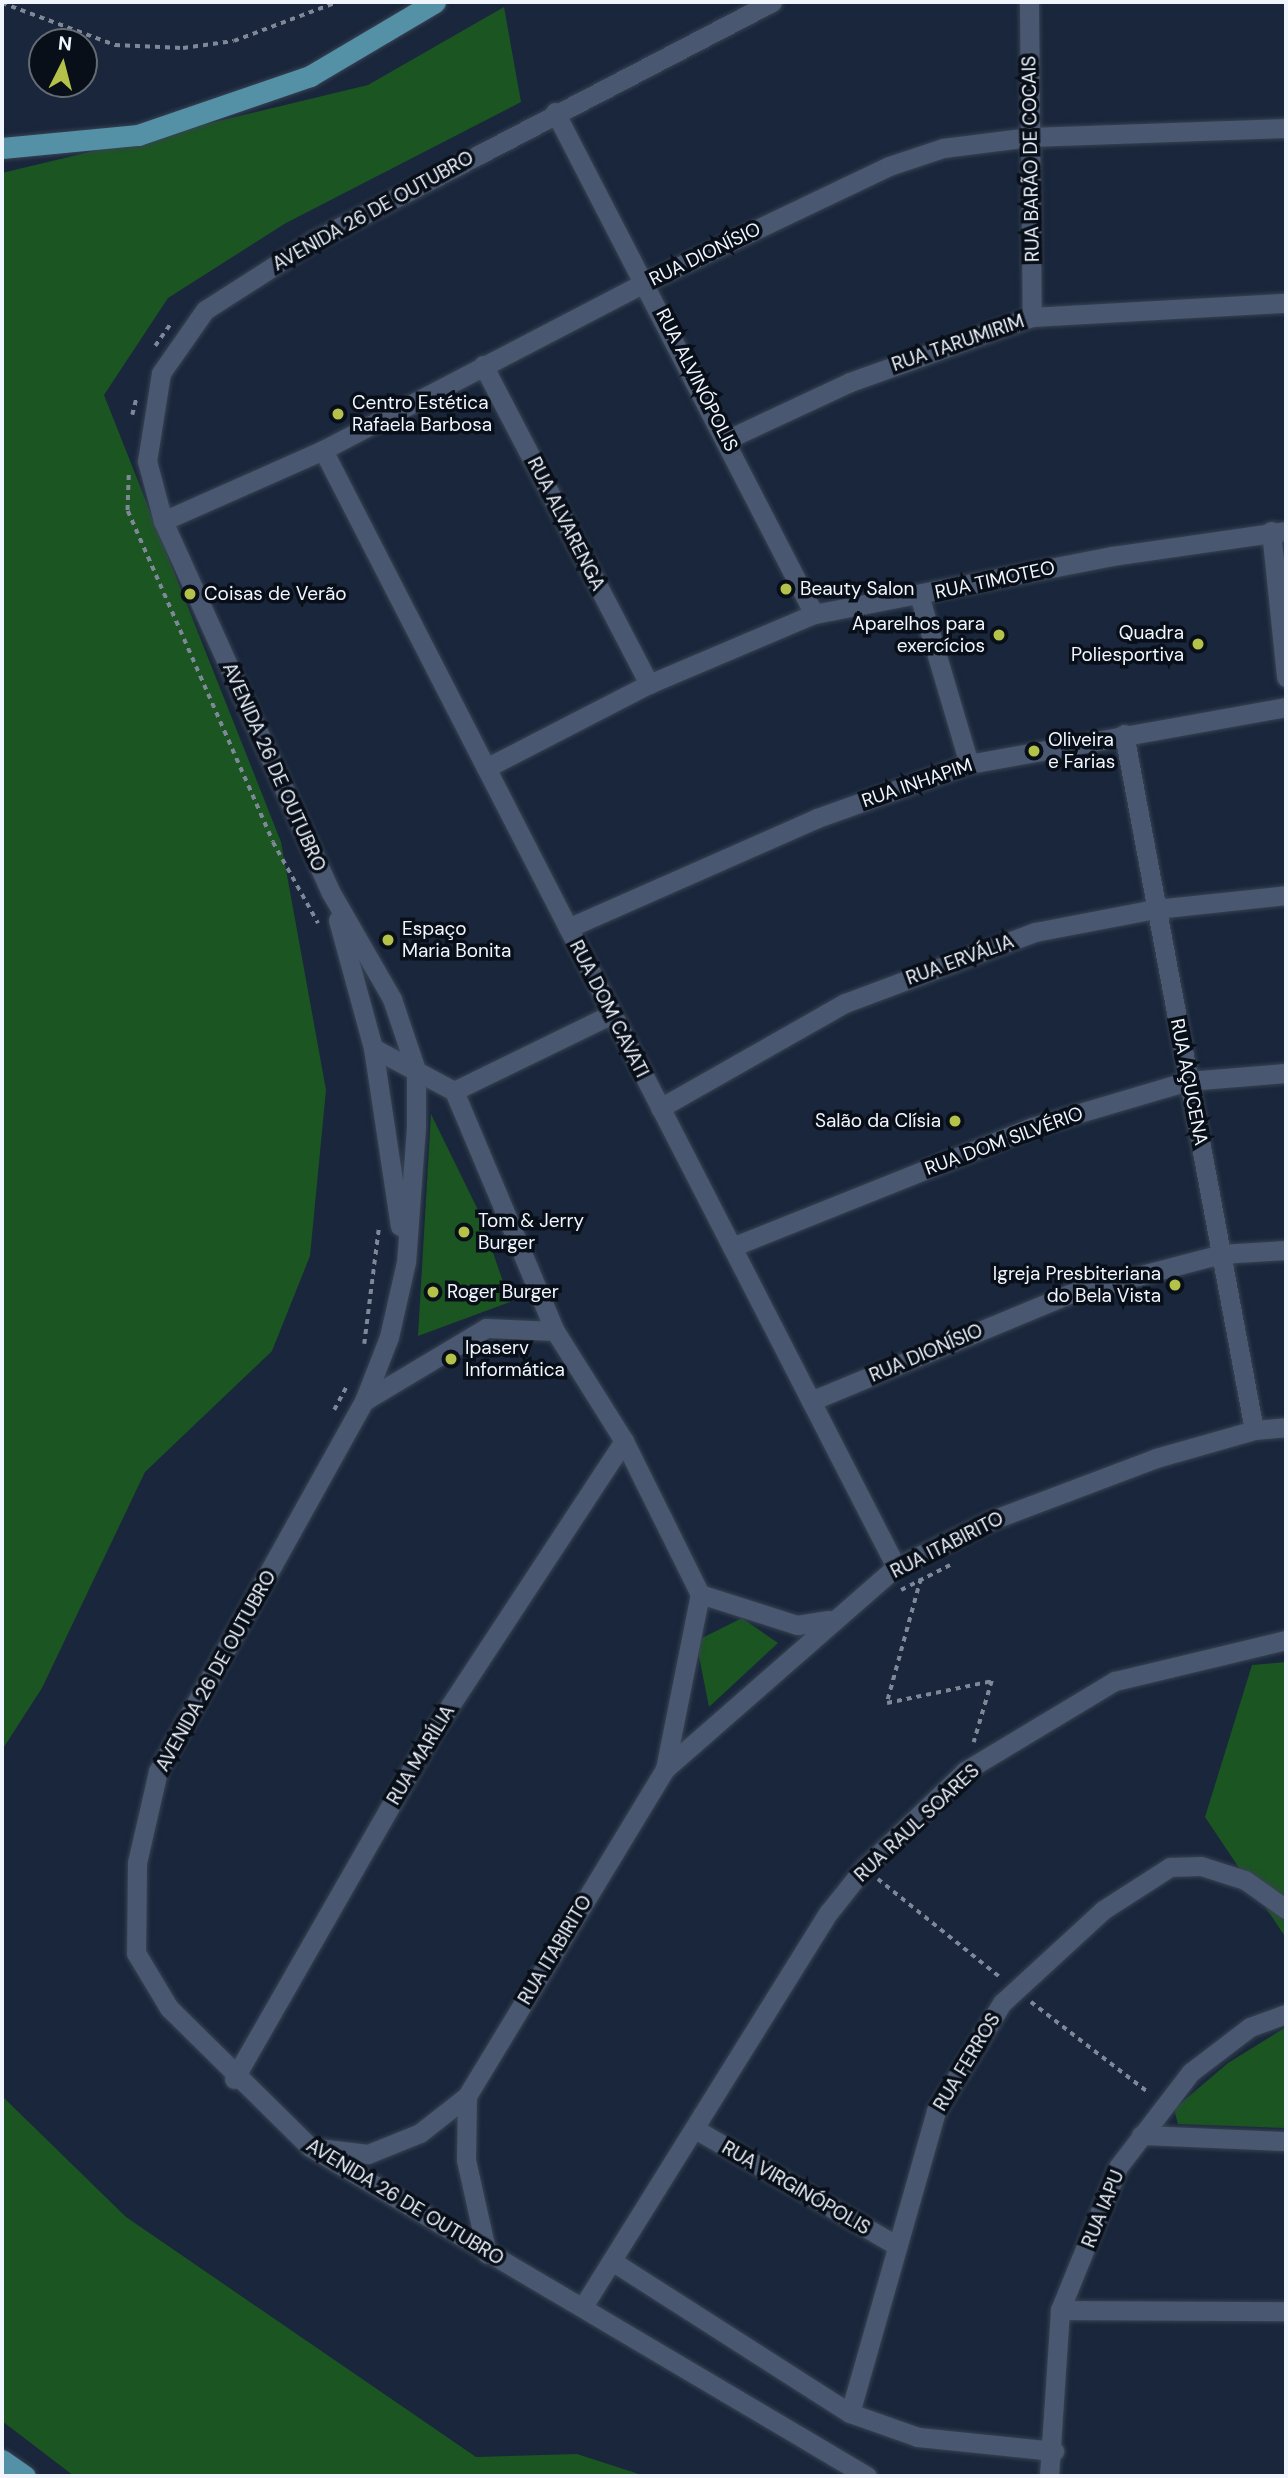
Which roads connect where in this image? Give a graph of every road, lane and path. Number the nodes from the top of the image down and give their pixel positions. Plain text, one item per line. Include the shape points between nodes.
1 (337, 2) edge
2 (435, 2) edge
3 (772, 2) edge
4 (1029, 2) edge
5 (2, 3) edge
6 (555, 111) junction
7 (1286, 128) edge
8 (1030, 137) junction
9 (2, 148) edge
10 (646, 282) junction
11 (1286, 303) edge
12 (180, 316) dead end
13 (1032, 317) junction
14 (151, 357) dead end
15 (483, 365) junction
16 (137, 394) dead end
17 (132, 420) dead end
18 (728, 439) junction
19 (323, 450) junction
20 (130, 472) dead end
21 (163, 521) junction
22 (1278, 531) edge
23 (919, 596) junction
24 (814, 614) junction
25 (1286, 677) edge
26 (649, 684) junction
27 (1286, 707) edge
28 (1124, 734) junction
29 (969, 764) junction
30 (486, 768) junction
31 (330, 891) junction
32 (1286, 895) edge
33 (1157, 909) junction
34 (320, 927) dead end
35 (568, 928) junction
36 (612, 1014) junction
37 (373, 1048) junction
38 (416, 1070) junction
39 (1286, 1073) edge
40 (1188, 1081) junction
41 (454, 1090) junction
42 (660, 1108) junction
43 (380, 1218) dead end
44 (732, 1247) junction
45 (1286, 1250) edge
46 (1221, 1254) junction
47 (406, 1262) junction
48 (555, 1331) junction
49 (363, 1355) dead end
50 (350, 1380) dead end
51 (364, 1401) junction
52 (811, 1401) junction
53 (331, 1416) dead end
54 (1286, 1427) edge
55 (1254, 1430) junction
56 (624, 1441) junction
57 (929, 1552) junction
58 (956, 1561) dead end
59 (896, 1567) junction
60 (921, 1580) junction
61 (898, 1592) dead end
62 (700, 1594) junction
63 (830, 1620) junction
64 (1286, 1640) edge
65 (665, 1769) junction
66 (965, 1771) junction
67 (864, 1868) junction
68 (1286, 1909) edge
69 (1016, 1990) junction
70 (1286, 2014) edge
71 (234, 2078) junction
72 (467, 2096) junction
73 (1165, 2105) junction
74 (695, 2129) junction
75 (1141, 2135) junction
76 (1286, 2141) edge
77 (310, 2147) junction
78 (898, 2246) junction
79 (487, 2254) junction
80 (615, 2263) junction
81 (584, 2305) junction
82 (1059, 2310) junction
83 (1286, 2311) edge
84 (850, 2413) junction
85 (1054, 2451) junction
86 (2, 2460) edge
87 (25, 2476) edge
88 (867, 2476) edge
89 (1049, 2476) edge

1 - 5 path via 234,41 183,48 115,45
2 - 9 main road via 310,76 138,135
3 - 6 street, AVENIDA 26 DE OUTUBRO
4 - 8 street, RUA BARÃO DE COCAIS
6 - 10 street, RUA ALVINÓPOLIS
6 - 21 street, AVENIDA 26 DE OUTUBRO via 313,241 205,310 161,373 147,461
7 - 8 street, RUA DIONÍSIO
8 - 10 street, RUA DIONÍSIO via 943,148 889,166
8 - 13 street, RUA BARÃO DE COCAIS
10 - 15 street, RUA DIONÍSIO
10 - 18 street, RUA ALVINÓPOLIS
11 - 13 street, RUA TARUMIRIM
12 - 14 path via 160,332
13 - 18 street, RUA TARUMIRIM via 863,377
15 - 19 street, RUA DIONÍSIO
15 - 26 street, RUA ALVARENGA
16 - 17 path
18 - 24 street, RUA ALVINÓPOLIS
19 - 21 street, RUA DIONÍSIO
19 - 30 street, RUA DOM CAVATI
20 - 34 path via 128,511 273,842
21 - 31 street, AVENIDA 26 DE OUTUBRO
22 - 23 street, RUA TIMOTEO
22 - 25 street
23 - 24 street, RUA TIMOTEO
23 - 29 street
24 - 26 street, RUA TIMOTEO
26 - 30 street, RUA TIMOTEO
27 - 28 street, RUA INHAPIM
28 - 29 street, RUA INHAPIM
28 - 33 street, RUA AÇUCENA
29 - 35 street, RUA INHAPIM via 817,818
30 - 35 street, RUA DOM CAVATI
31 - 37 street, AVENIDA 26 DE OUTUBRO
31 - 38 street, AVENIDA 26 DE OUTUBRO via 392,999
32 - 33 street, RUA ERVÁLIA
33 - 40 street, RUA AÇUCENA
33 - 42 street, RUA ERVÁLIA via 1035,932 845,1003
35 - 36 street, RUA DOM CAVATI
36 - 41 street
36 - 42 street, RUA DOM CAVATI
37 - 38 street
37 - 47 street, AVENIDA 26 DE OUTUBRO
38 - 41 street
38 - 47 street, AVENIDA 26 DE OUTUBRO
39 - 40 street, RUA DOM SILVÉRIO
40 - 44 street, RUA DOM SILVÉRIO via 1032,1127
40 - 46 street, RUA AÇUCENA
41 - 48 street
42 - 44 street, RUA DOM CAVATI
43 - 49 path
44 - 52 street, RUA DOM CAVATI
45 - 46 street, RUA DIONÍSIO
46 - 52 street, RUA DIONÍSIO via 1069,1294
46 - 55 street, RUA AÇUCENA
47 - 51 street, AVENIDA 26 DE OUTUBRO via 389,1337
48 - 51 street via 486,1328
48 - 56 street
50 - 53 path
51 - 71 street, AVENIDA 26 DE OUTUBRO via 158,1771 138,1863 136,1953 169,2008
52 - 59 street, RUA DOM CAVATI
54 - 55 street, RUA ITABIRITO
55 - 57 street, RUA ITABIRITO via 1143,1462 992,1520
56 - 62 street
56 - 71 street, RUA MARÍLIA via 434,1730
57 - 59 street, RUA ITABIRITO
57 - 60 path
58 - 60 path
59 - 63 street, RUA ITABIRITO
60 - 61 path
60 - 66 path via 887,1703 992,1681
62 - 63 street via 797,1625
62 - 65 street, RUA ITABIRITO
63 - 65 street, RUA ITABIRITO
64 - 66 street, RUA RAUL SOARES via 1115,1681
65 - 72 street, RUA ITABIRITO
66 - 67 street, RUA RAUL SOARES
67 - 69 path
67 - 74 street, RUA RAUL SOARES via 829,1912
68 - 69 street, RUA FERROS via 1245,1880 1201,1866 1170,1867 1103,1910
69 - 73 path
69 - 78 street, RUA FERROS via 936,2111
70 - 73 street, RUA IAPU via 1250,2027 1191,2073
71 - 77 street, AVENIDA 26 DE OUTUBRO
72 - 77 street, RUA ITABIRITO via 420,2133 368,2154
72 - 79 street via 466,2160
73 - 75 street, RUA IAPU
74 - 78 street, RUA VIRGINÓPOLIS
74 - 80 street, RUA RAUL SOARES
75 - 76 street
75 - 82 street, RUA IAPU via 1118,2167
77 - 79 street, AVENIDA 26 DE OUTUBRO
78 - 84 street, RUA FERROS
79 - 81 street, AVENIDA 26 DE OUTUBRO
80 - 81 street, RUA RAUL SOARES
80 - 84 street
81 - 88 street, AVENIDA 26 DE OUTUBRO
82 - 83 street
82 - 85 street, RUA IAPU
84 - 85 street via 918,2437
85 - 89 street, RUA IAPU
86 - 87 main road

